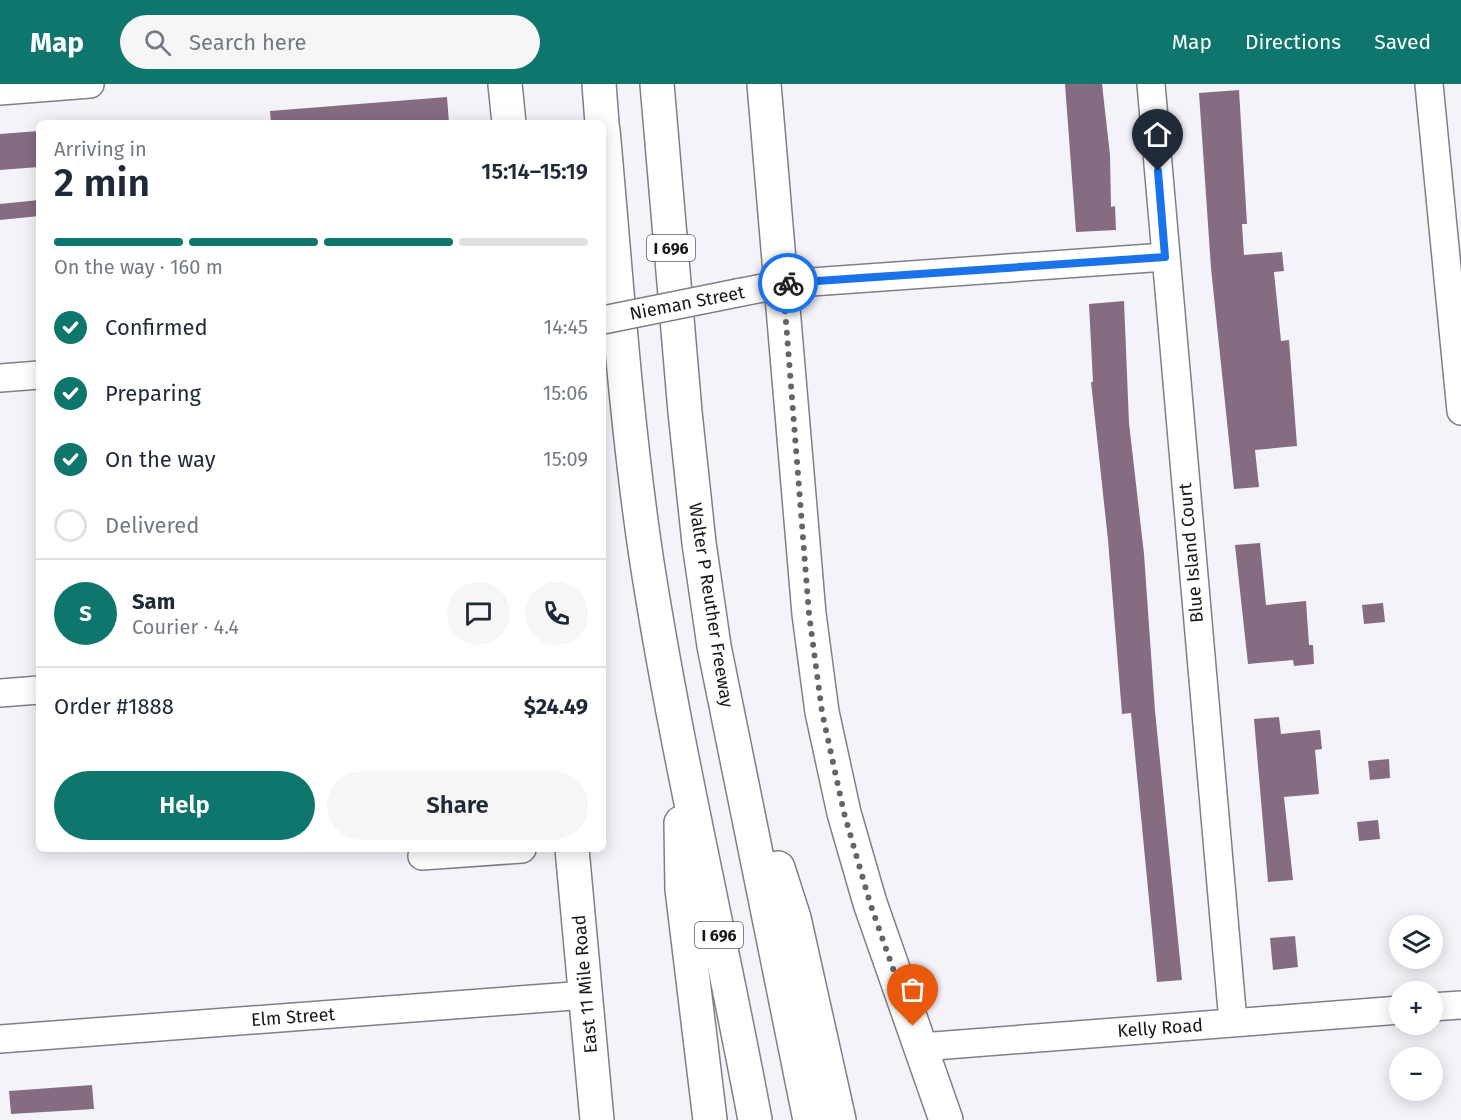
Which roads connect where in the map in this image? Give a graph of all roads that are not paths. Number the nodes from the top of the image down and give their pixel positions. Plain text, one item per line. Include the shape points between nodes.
1 (90, 84) edge
2 (505, 84) edge
3 (599, 84) edge
4 (657, 84) edge
5 (676, 84) edge
6 (764, 84) edge
7 (1151, 84) edge
8 (1429, 84) edge
9 (0, 91) edge
10 (509, 120) edge
11 (602, 120) edge
12 (606, 162) edge
13 (1165, 257) junction
14 (783, 284) junction
15 (606, 319) edge
16 (36, 375) edge
17 (0, 378) edge
18 (1461, 411) edge
19 (685, 412) junction
20 (36, 690) edge
21 (0, 693) edge
22 (680, 750) junction
23 (737, 760) junction
24 (479, 852) edge
25 (572, 852) edge
26 (422, 856) dead end
27 (586, 995) junction
28 (1461, 1005) edge
29 (1443, 1006) edge
30 (1389, 1011) edge
31 (1233, 1022) junction
32 (0, 1039) edge
33 (921, 1047) junction
34 (597, 1120) edge
35 (710, 1120) edge
36 (755, 1120) edge
37 (810, 1120) edge
38 (839, 1120) edge
39 (946, 1120) edge

1 - 9 street
2 - 10 main road
3 - 11 main road
4 - 19 main road, Walter P Reuther Freeway / I 696
5 - 19 main road via 691,257
6 - 14 main road
7 - 13 street, Blue Island Court
8 - 18 street
12 - 22 main road, I 696 via 636,486
13 - 14 street, Nieman Street
13 - 31 street, Blue Island Court
14 - 15 street, Nieman Street, bridge
14 - 33 main road via 809,614 822,712 844,813 870,903
16 - 17 street
19 - 23 main road, Walter P Reuther Freeway / I 696 via 714,646
20 - 21 street
22 - 35 main road via 682,889
22 - 36 main road, I 696
23 - 37 main road, Walter P Reuther Freeway / I 696
23 - 38 main road via 764,825 794,918
24 - 26 street
25 - 27 main road, East 11 Mile Road
27 - 32 street, Elm Street
27 - 34 main road, East 11 Mile Road
28 - 29 street
30 - 31 street, Kelly Road
31 - 33 street, Kelly Road
33 - 39 main road

